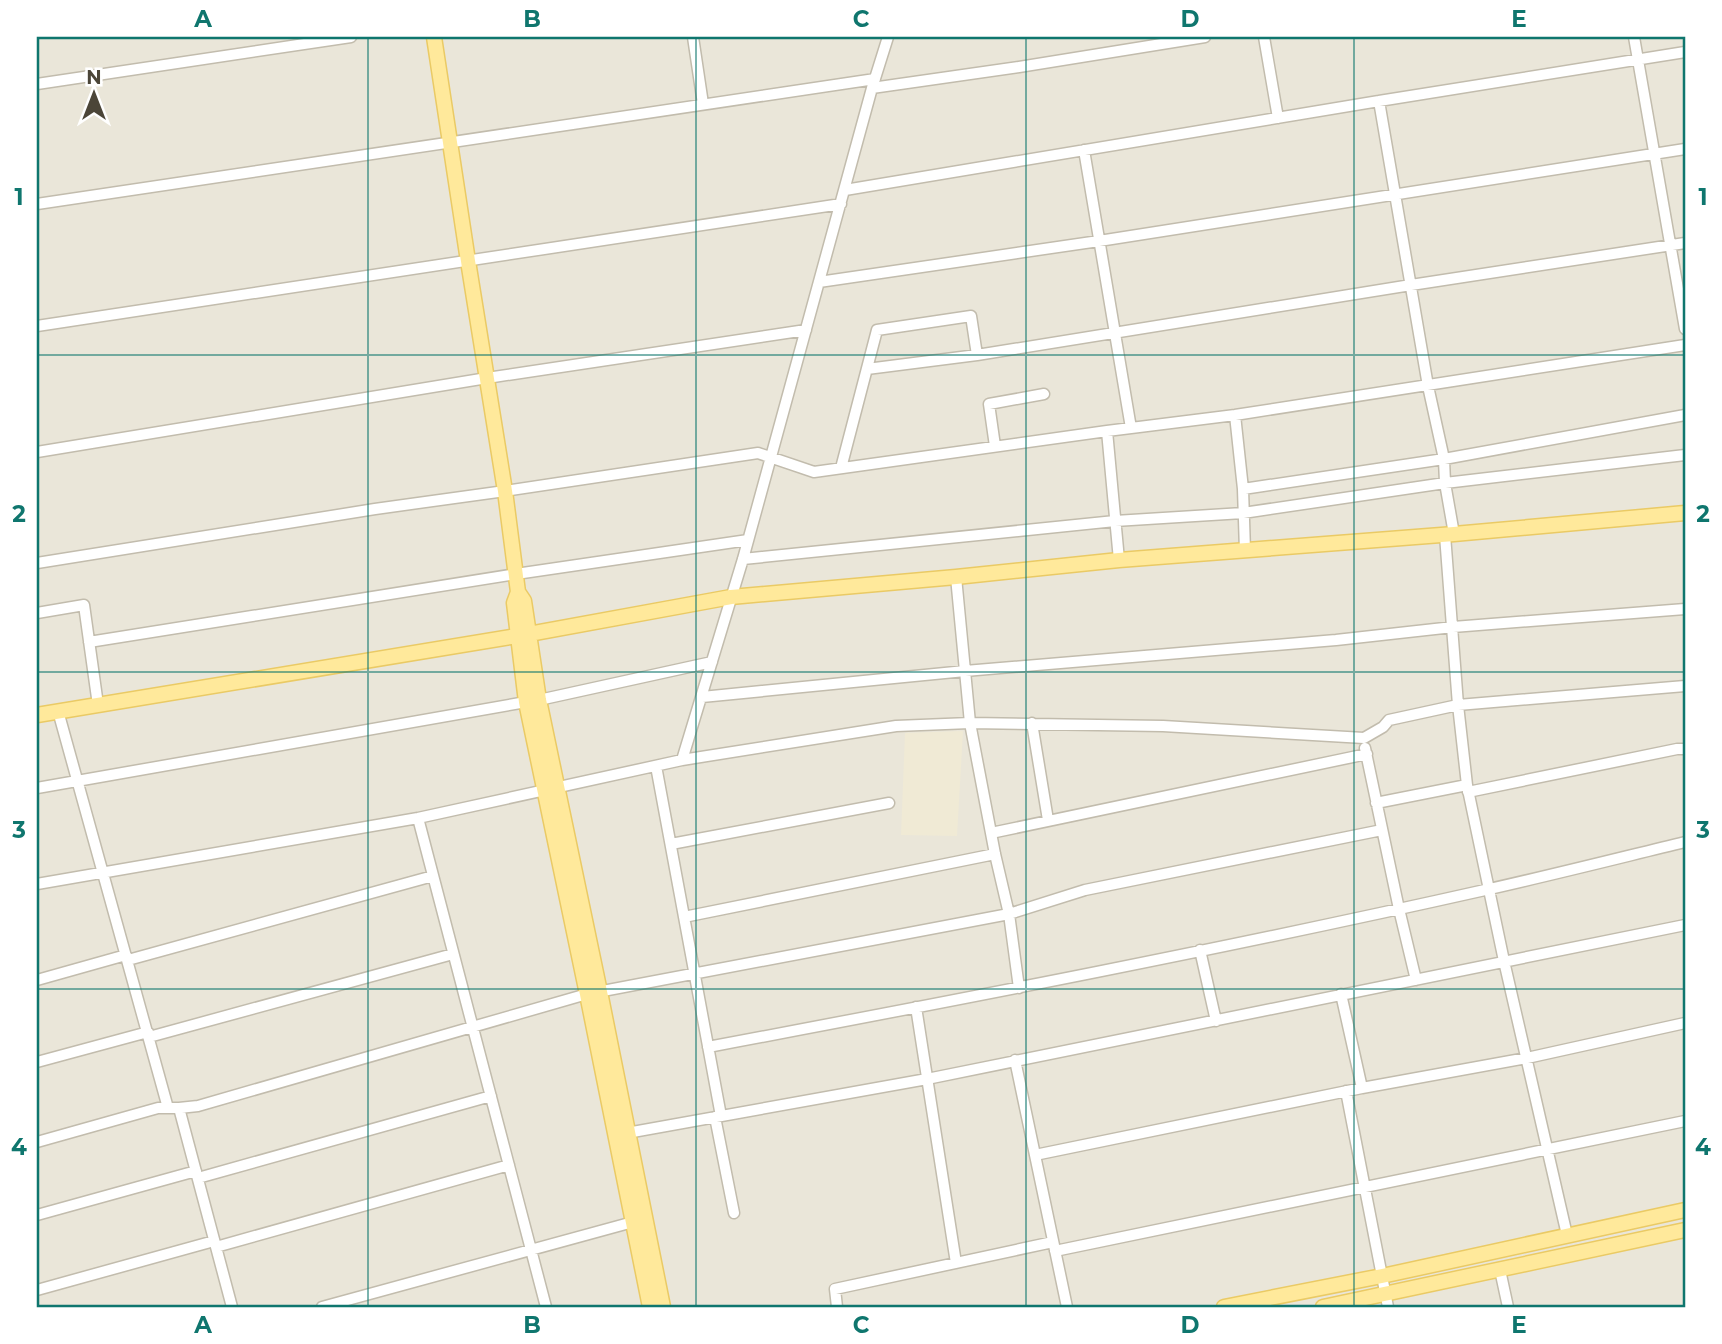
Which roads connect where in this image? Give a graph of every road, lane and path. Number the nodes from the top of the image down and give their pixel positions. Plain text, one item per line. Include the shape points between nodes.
1 (351, 37) edge
2 (434, 37) edge
3 (693, 37) edge
4 (888, 37) edge
5 (1205, 37) edge
6 (1264, 37) edge
7 (1634, 37) edge
8 (1685, 52) edge
9 (1637, 60) junction
10 (873, 83) junction
11 (37, 84) edge
12 (1379, 101) junction
13 (703, 104) junction
14 (1278, 118) junction
15 (450, 142) junction
16 (1685, 149) edge
17 (1084, 150) junction
18 (1654, 154) junction
19 (845, 191) junction
20 (1395, 194) junction
21 (37, 204) edge
22 (841, 204) junction
23 (1099, 241) junction
24 (1685, 243) edge
25 (1671, 246) junction
26 (468, 261) junction
27 (820, 282) junction
28 (1411, 285) junction
29 (37, 326) edge
30 (1685, 329) edge
31 (806, 330) junction
32 (1115, 333) junction
33 (1685, 345) edge
34 (977, 355) junction
35 (867, 369) junction
36 (487, 378) junction
37 (1429, 386) junction
38 (1044, 394) dead end
39 (1235, 415) junction
40 (1685, 415) edge
41 (1131, 428) junction
42 (1107, 431) junction
43 (995, 446) junction
44 (37, 452) edge
45 (1685, 455) edge
46 (771, 458) junction
47 (1444, 459) junction
48 (841, 468) junction
49 (1446, 483) junction
50 (1243, 489) junction
51 (505, 491) junction
52 (1243, 513) junction
53 (1685, 513) edge
54 (1115, 521) junction
55 (1449, 535) junction
56 (748, 540) junction
57 (1245, 551) junction
58 (743, 559) junction
59 (1119, 560) junction
60 (37, 563) edge
61 (516, 574) junction
62 (956, 577) junction
63 (731, 597) junction
64 (1685, 609) edge
65 (37, 613) edge
66 (1453, 627) junction
67 (524, 635) junction
68 (89, 642) junction
69 (712, 662) junction
70 (964, 671) junction
71 (1685, 686) edge
72 (702, 697) junction
73 (533, 701) junction
74 (97, 705) junction
75 (1458, 705) junction
76 (58, 712) junction
77 (37, 715) edge
78 (970, 723) junction
79 (1032, 723) junction
80 (1364, 738) junction
81 (1685, 749) edge
82 (1367, 754) junction
83 (682, 760) junction
84 (656, 766) junction
85 (78, 782) junction
86 (37, 788) edge
87 (550, 789) junction
88 (1467, 789) junction
89 (889, 803) dead end
90 (1376, 803) junction
91 (418, 818) junction
92 (1048, 820) junction
93 (1382, 830) junction
94 (991, 832) junction
95 (1685, 842) edge
96 (671, 844) junction
97 (995, 854) junction
98 (103, 873) junction
99 (433, 876) junction
100 (37, 884) edge
101 (1489, 889) junction
102 (1399, 909) junction
103 (1009, 914) junction
104 (684, 917) junction
105 (1685, 925) edge
106 (1200, 950) junction
107 (453, 954) junction
108 (127, 957) junction
109 (1504, 961) junction
110 (695, 975) junction
111 (1416, 979) junction
112 (37, 980) edge
113 (1019, 988) junction
114 (594, 993) junction
115 (1341, 994) junction
116 (916, 1007) junction
117 (1216, 1021) junction
118 (1685, 1023) edge
119 (472, 1026) junction
120 (149, 1034) junction
121 (708, 1046) junction
122 (1527, 1059) junction
123 (1015, 1060) junction
124 (37, 1062) edge
125 (927, 1079) junction
126 (1362, 1088) junction
127 (1346, 1091) junction
128 (491, 1097) junction
129 (174, 1108) junction
130 (718, 1117) junction
131 (1685, 1121) edge
132 (628, 1133) junction
133 (37, 1142) edge
134 (1548, 1149) junction
135 (1035, 1155) junction
136 (509, 1165) junction
137 (197, 1175) junction
138 (1364, 1187) junction
139 (1685, 1210) edge
140 (734, 1213) dead end
141 (37, 1215) edge
142 (633, 1222) junction
143 (1685, 1230) edge
144 (1567, 1235) junction
145 (215, 1244) junction
146 (1054, 1246) junction
147 (531, 1250) junction
148 (956, 1263) junction
149 (1500, 1270) junction
150 (1382, 1276) junction
151 (37, 1290) edge
152 (1387, 1300) edge
153 (232, 1307) edge
154 (322, 1307) edge
155 (546, 1307) edge
156 (650, 1307) edge
157 (663, 1307) edge
158 (837, 1307) edge
159 (1067, 1307) edge
160 (1224, 1307) edge
161 (1323, 1307) edge
162 (1508, 1307) edge

1 - 11 street
2 - 15 main road
3 - 13 street
4 - 10 street
5 - 10 street via 1019,67
6 - 14 street
7 - 9 street
8 - 9 street
9 - 12 street
9 - 18 street
10 - 13 street
10 - 19 street
12 - 14 street
12 - 20 street
13 - 15 street
14 - 17 street
15 - 21 street
15 - 26 main road
16 - 18 street
17 - 19 street
17 - 23 street
18 - 20 street
18 - 25 street
19 - 22 street
20 - 23 street
20 - 28 street
22 - 26 street
22 - 27 street
23 - 27 street
23 - 32 street
24 - 25 street
25 - 28 street
25 - 30 street
26 - 29 street
26 - 36 main road
27 - 31 street
28 - 32 street
28 - 37 street
31 - 36 street
31 - 46 street
32 - 34 street
32 - 41 street
33 - 37 street
34 - 35 street
34 - 35 street via 971,316 877,330
35 - 48 street
36 - 44 street
36 - 51 main road
37 - 39 street
37 - 47 street
38 - 43 street via 989,404
39 - 41 street
39 - 50 street
40 - 47 street
41 - 42 street
42 - 43 street
42 - 54 street
43 - 48 street
45 - 49 street
46 - 48 street via 814,472
46 - 51 street via 758,453
46 - 56 street
47 - 49 street
47 - 50 street
49 - 52 street
49 - 55 street
50 - 52 street
51 - 60 street
51 - 61 main road
52 - 54 street
52 - 57 street
53 - 55 main road
54 - 58 street
54 - 59 street
55 - 57 main road
55 - 66 street
56 - 58 street
56 - 61 street
57 - 59 main road
58 - 63 street
59 - 62 main road
61 - 67 main road via 524,601
61 - 68 street
62 - 63 main road
62 - 70 street
63 - 67 main road
63 - 69 street
64 - 66 street
65 - 68 street via 84,605
66 - 70 street
66 - 75 street
67 - 73 main road
67 - 74 main road
68 - 74 street
69 - 72 street
69 - 73 street
70 - 72 street
70 - 78 street
71 - 75 street
72 - 83 street
73 - 85 street
73 - 87 main road
74 - 76 main road
75 - 80 street via 1389,720
75 - 88 street
76 - 77 main road
76 - 85 street
78 - 79 street
78 - 83 street via 896,726
78 - 94 street
79 - 80 street
79 - 92 street
80 - 82 street
81 - 88 street
82 - 90 street
82 - 92 street
83 - 84 street
84 - 87 street
84 - 96 street
85 - 86 street
85 - 98 street
87 - 91 street
87 - 114 main road
88 - 90 street
88 - 101 street
89 - 96 street
90 - 93 street
91 - 98 street
91 - 99 street
92 - 94 street
93 - 102 street
93 - 103 street via 1085,890
94 - 97 street
95 - 101 street
96 - 104 street
97 - 103 street
97 - 104 street
98 - 100 street
98 - 108 street
99 - 107 street
99 - 108 street
101 - 102 street
101 - 109 street
102 - 106 street
102 - 111 street
103 - 110 street
103 - 113 street
104 - 110 street
105 - 109 street
106 - 113 street
106 - 117 street
107 - 119 street
107 - 120 street
108 - 112 street
108 - 120 street
109 - 111 street
109 - 122 street
110 - 114 street
110 - 121 street
111 - 115 street
113 - 116 street
114 - 119 street
114 - 132 main road
114 - 142 main road
115 - 117 street
115 - 126 street
116 - 121 street
116 - 125 street
117 - 123 street
118 - 122 street
119 - 128 street
119 - 129 street via 198,1106
120 - 124 street
120 - 129 street
121 - 130 street
122 - 126 street
122 - 134 street
123 - 125 street
123 - 135 street
125 - 130 street
125 - 148 street
126 - 127 street
127 - 135 street
127 - 138 street
128 - 136 street
128 - 137 street
129 - 133 street via 158,1108
129 - 137 street
130 - 132 street
130 - 140 street
131 - 134 street
132 - 157 main road
134 - 138 street
134 - 144 street
135 - 146 street
136 - 145 street
136 - 147 street
137 - 141 street
137 - 145 street
138 - 146 street
138 - 150 street
139 - 144 main road
142 - 147 street
142 - 156 main road
143 - 149 main road
144 - 150 main road
145 - 151 street
145 - 153 street
146 - 148 street
146 - 159 street
147 - 154 street
147 - 155 street
148 - 158 street via 835,1289
149 - 152 main road
149 - 162 street
150 - 152 street
150 - 160 main road
152 - 161 main road

